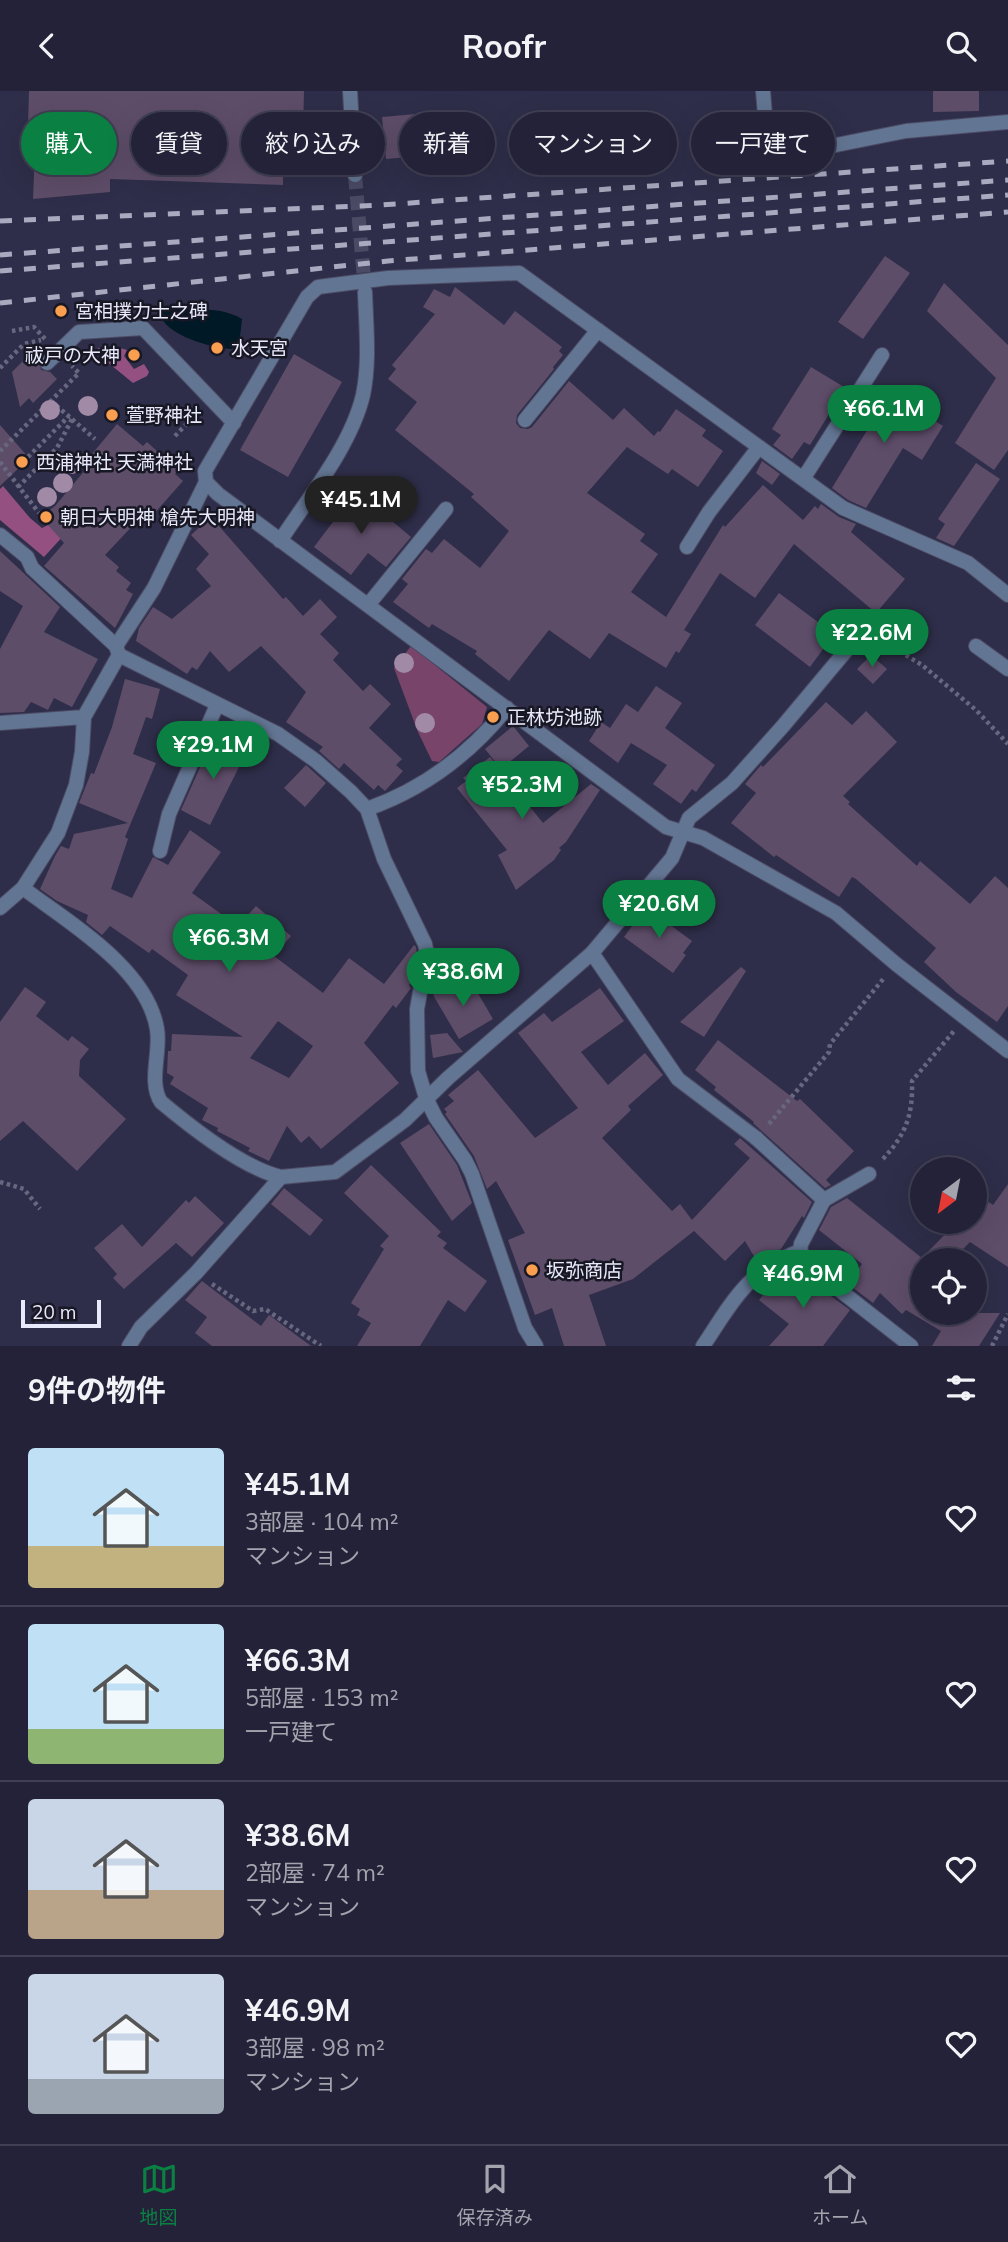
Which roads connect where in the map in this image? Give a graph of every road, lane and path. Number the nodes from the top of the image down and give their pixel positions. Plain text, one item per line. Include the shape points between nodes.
1 (350, 91) edge
2 (762, 91) edge
3 (351, 112) edge
4 (1008, 122) edge
5 (365, 292) tunnel mouth
6 (598, 330) junction
7 (12, 331) dead end
8 (45, 339) junction
9 (58, 352) junction
10 (881, 355) dead end
11 (47, 363) dead end
12 (0, 368) edge
13 (211, 399) junction
14 (51, 401) junction
15 (70, 418) junction
16 (525, 420) dead end
17 (233, 423) junction
18 (175, 436) dead end
19 (96, 439) dead end
20 (758, 447) junction
21 (0, 451) edge
22 (28, 457) dead end
23 (0, 462) edge
24 (803, 479) junction
25 (206, 482) junction
26 (18, 487) junction
27 (446, 509) dead end
28 (39, 513) dead end
29 (0, 535) edge
30 (280, 541) junction
31 (687, 547) dead end
32 (1008, 595) edge
33 (368, 605) junction
34 (871, 636) joint
35 (976, 646) dead end
36 (118, 650) junction
37 (1008, 669) edge
38 (217, 705) junction
39 (507, 708) junction
40 (84, 717) junction
41 (0, 723) edge
42 (1008, 744) edge
43 (367, 809) junction
44 (683, 832) junction
45 (160, 851) dead end
46 (23, 888) junction
47 (0, 908) edge
48 (592, 953) junction
49 (896, 964) junction
50 (966, 1017) junction
51 (1008, 1051) edge
52 (426, 1098) junction
53 (756, 1138) junction
54 (869, 1174) joint
55 (281, 1177) junction
56 (0, 1182) edge
57 (824, 1200) junction
58 (40, 1209) dead end
59 (800, 1251) junction
60 (196, 1273) junction
61 (1008, 1314) edge
62 (130, 1346) edge
63 (321, 1346) edge
64 (536, 1346) edge
65 (703, 1346) edge
66 (911, 1346) edge
67 (992, 1346) edge

1 - 3 street
2 - 4 street via 767,140 777,148 836,145 906,131
5 - 30 street via 366,372 355,418
6 - 16 street
6 - 17 street via 519,273 388,278 318,287 307,297
6 - 20 street
7 - 8 path via 34,327
8 - 9 path
8 - 12 path via 24,344
9 - 11 street
9 - 13 street via 79,332 143,328
9 - 14 path via 79,373
10 - 24 street
13 - 17 street
13 - 18 path
14 - 15 path
14 - 21 path
15 - 19 path
15 - 22 path
15 - 26 path via 57,448
17 - 25 street via 205,471
20 - 24 street
20 - 31 street
23 - 26 path
24 - 32 street via 844,508 968,563
25 - 30 street
25 - 36 street via 154,589
26 - 28 path
27 - 33 street
29 - 36 street
30 - 33 street
33 - 39 street
34 - 42 path via 922,665
34 - 44 street via 850,646 732,783 689,818
35 - 37 street
36 - 38 street
36 - 40 street
38 - 43 street via 297,747
38 - 45 street via 169,814
39 - 43 street via 445,769
39 - 44 street via 666,827
40 - 41 street
40 - 46 street via 80,769 71,801 50,848
43 - 52 street via 384,859 425,944 417,1038 418,1071
44 - 48 street via 672,858
44 - 49 street via 703,838 836,913
46 - 47 street
46 - 55 street via 103,950 138,984 158,1032 156,1089 161,1103 241,1160
48 - 52 street
48 - 53 street via 678,1079
49 - 50 street
49 - 53 path
50 - 51 street
50 - 54 path via 912,1081 912,1106 899,1141
52 - 55 street via 405,1120 335,1172
52 - 64 street via 472,1174 525,1328
53 - 57 street
54 - 57 street
55 - 60 street
56 - 58 path via 24,1189
57 - 59 street
59 - 65 street via 774,1262 747,1283
59 - 66 street via 819,1274
60 - 62 street via 141,1328
60 - 63 path via 253,1311 265,1309
61 - 67 path

